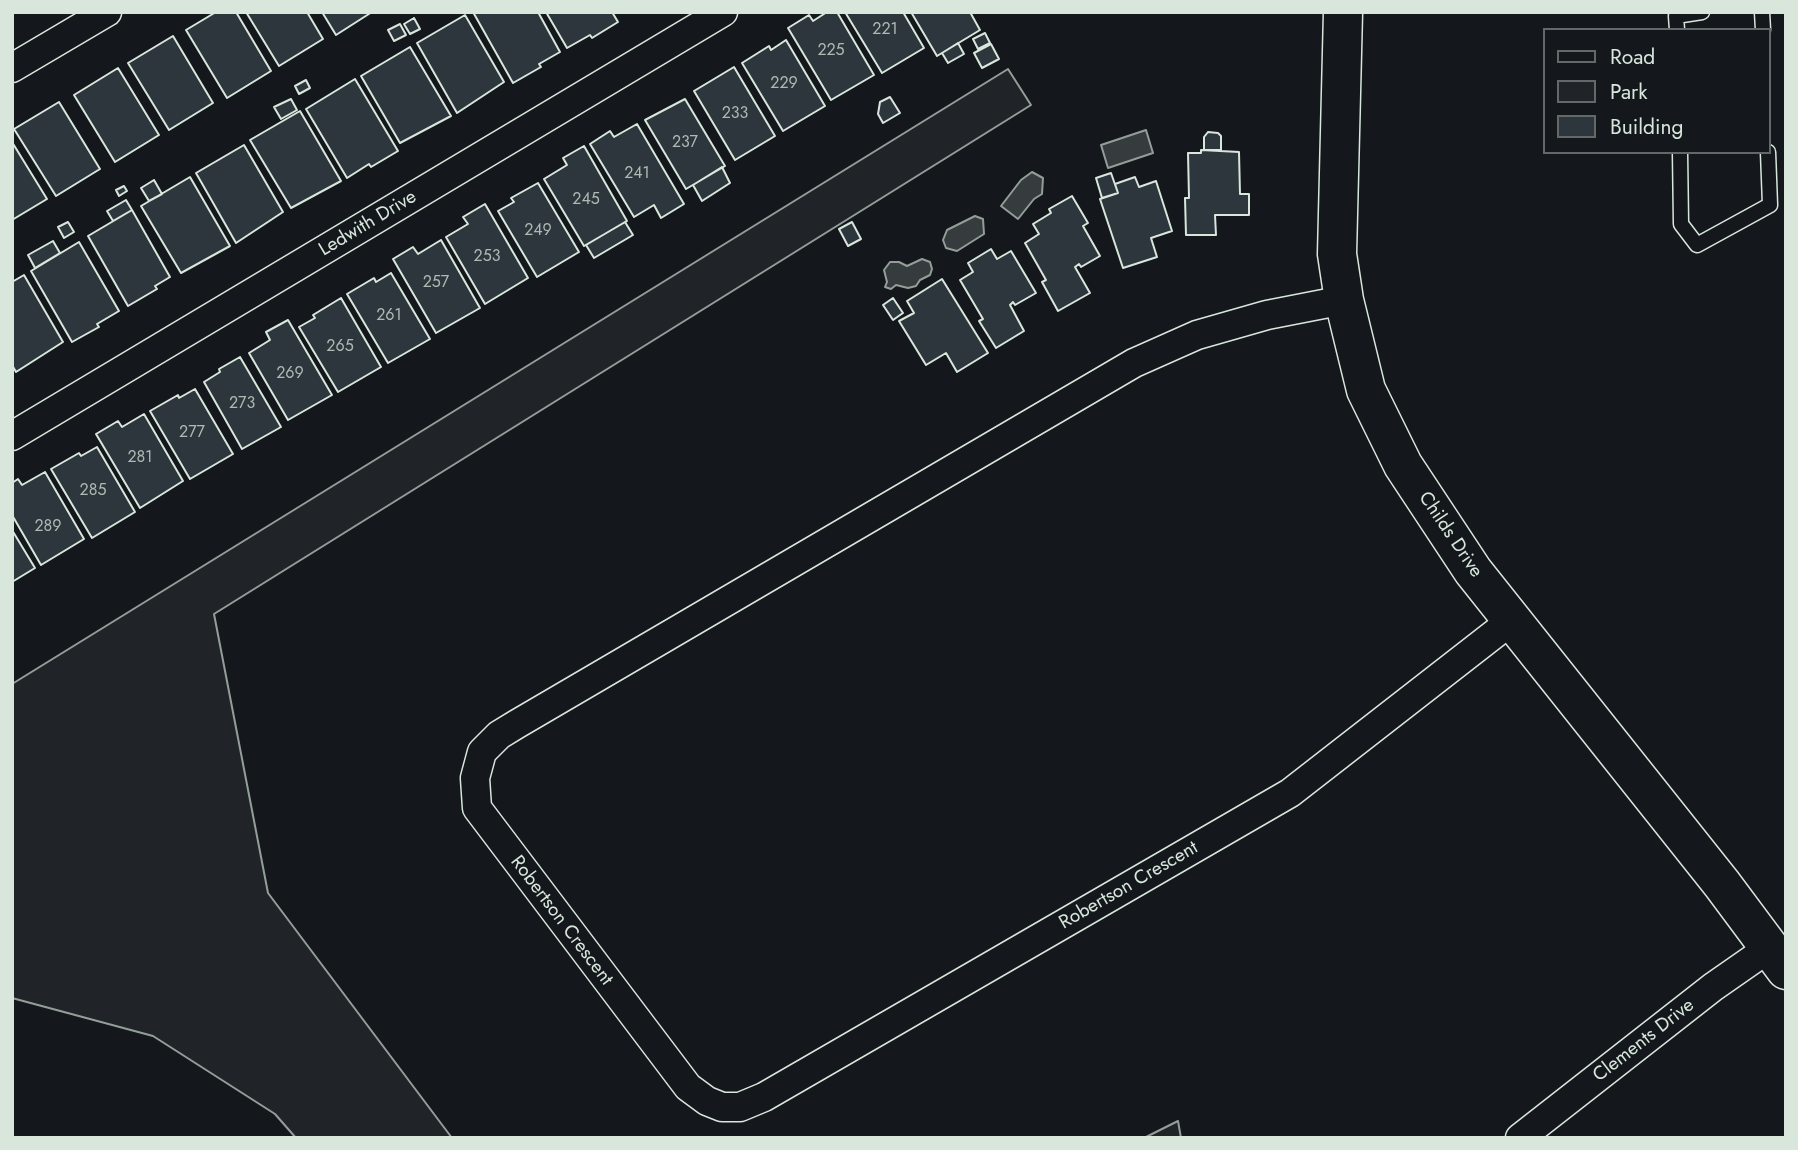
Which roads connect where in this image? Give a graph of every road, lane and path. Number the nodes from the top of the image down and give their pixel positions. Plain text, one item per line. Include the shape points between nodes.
1 (107, 12) edge
2 (723, 12) edge
3 (1343, 12) edge
4 (1702, 12) edge
5 (67, 22) edge
6 (1677, 28) edge
7 (12, 68) edge
8 (1679, 154) edge
9 (1768, 154) edge
10 (1344, 300) junction
11 (12, 436) edge
12 (1511, 621) junction
13 (1777, 959) edge
14 (1520, 1138) edge

1 - 5 street
2 - 11 street, Ledwith Drive
3 - 10 street, Childs Drive via 1337,254
4 - 6 lane via 1676,16
5 - 7 street
8 - 9 lane via 1681,224 1697,244 1770,205
10 - 12 street, Childs Drive via 1366,390 1403,465
10 - 12 street, Robertson Crescent via 1197,335 1134,363 517,724 482,752 475,778 477,808 688,1087 722,1107 740,1107 1290,793
12 - 13 street, Childs Drive via 1723,884
13 - 14 street, Clements Drive via 1713,987

